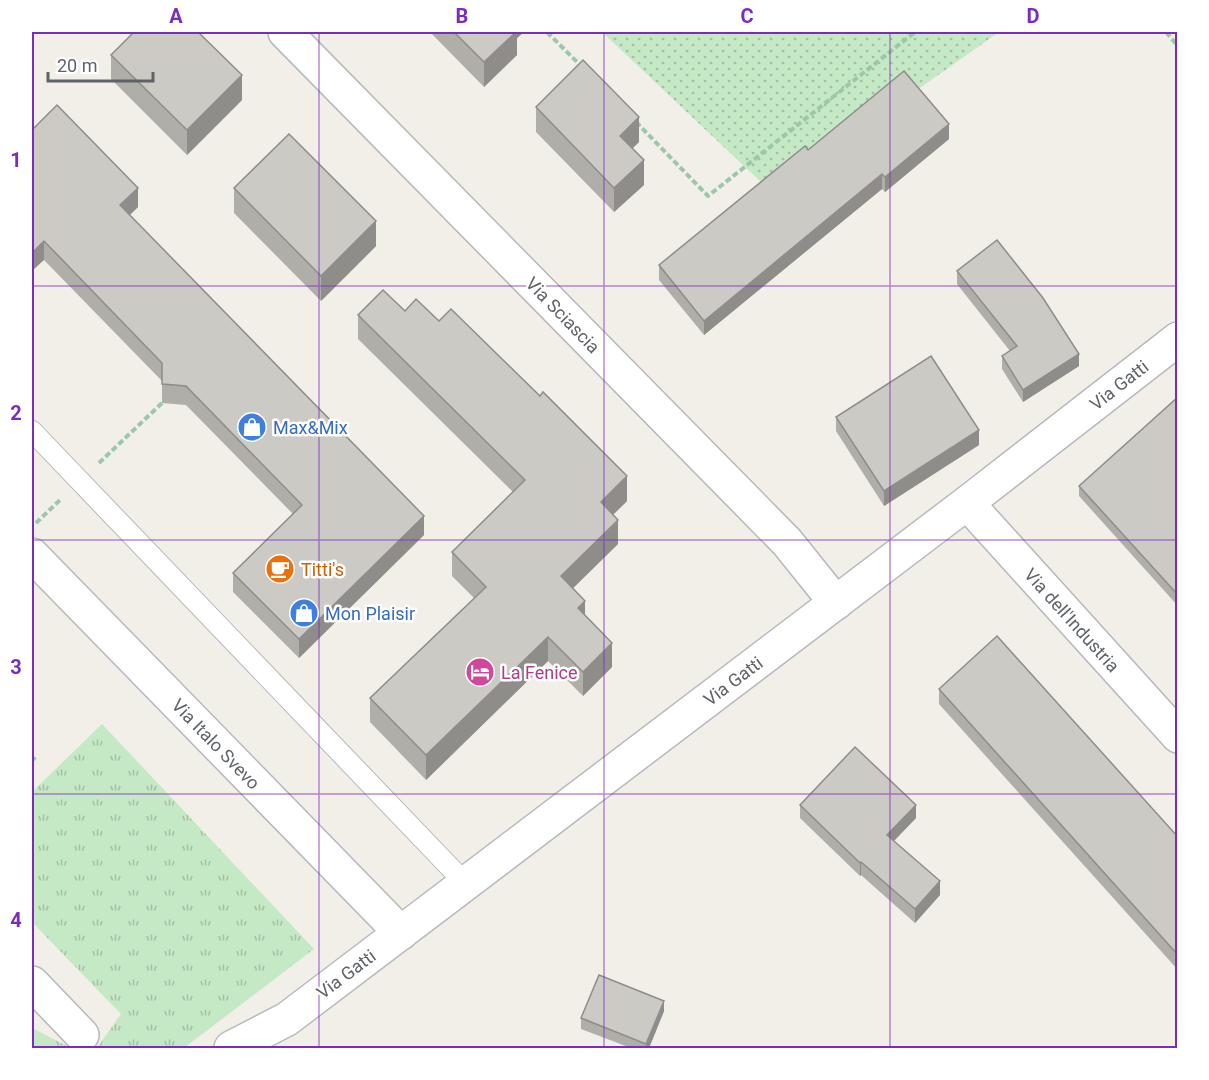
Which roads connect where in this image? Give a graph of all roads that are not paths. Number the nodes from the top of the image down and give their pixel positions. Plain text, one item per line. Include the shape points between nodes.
1 (285, 32) edge
2 (1178, 339) edge
3 (32, 431) edge
4 (967, 503) junction
5 (32, 555) edge
6 (836, 603) junction
7 (1178, 736) edge
8 (466, 884) junction
9 (401, 933) junction
10 (32, 983) edge
11 (287, 1019) junction
12 (82, 1035) dead end
13 (231, 1048) edge
14 (262, 1048) edge

1 - 6 street, Via Sciascia via 780,535
2 - 4 street, Via Gatti
3 - 8 lane
4 - 6 street, Via Gatti
4 - 7 street, Via dell'Industria
5 - 9 street, Via Italo Svevo
6 - 8 street, Via Gatti
8 - 9 street, Via Gatti
9 - 11 street, Via Gatti
10 - 12 street
11 - 13 street, Via Gatti
11 - 14 street, Via Gatti

